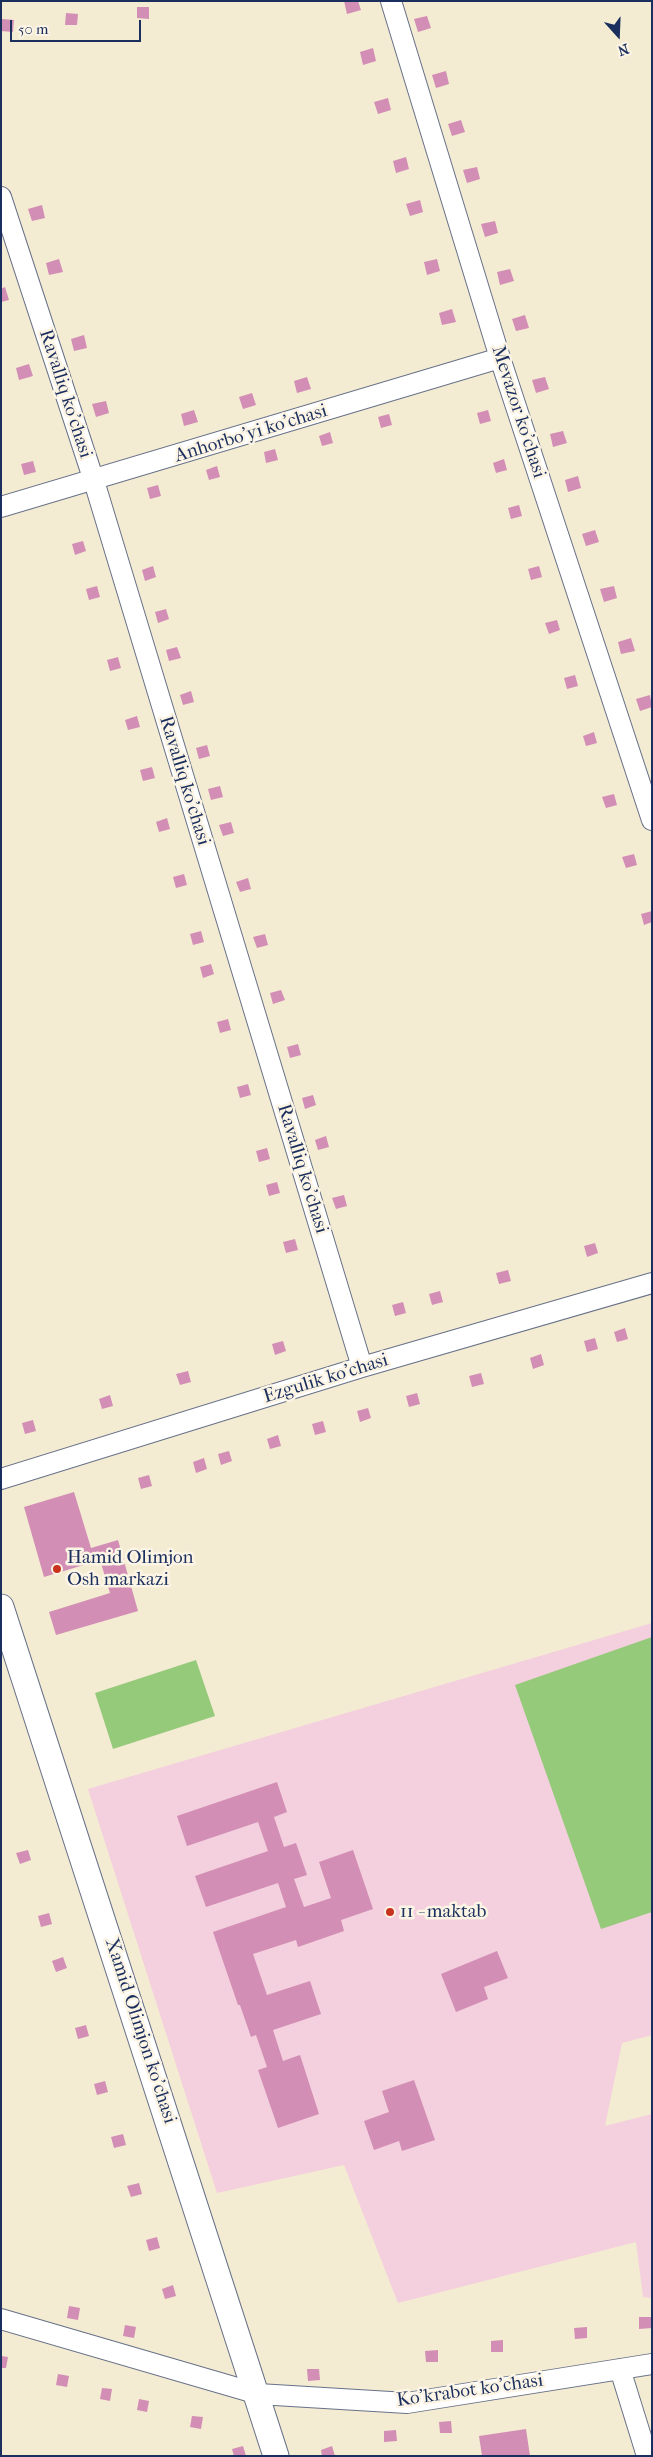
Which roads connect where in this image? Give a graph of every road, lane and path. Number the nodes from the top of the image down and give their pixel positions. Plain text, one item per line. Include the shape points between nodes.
1 (391, 1) edge
2 (1, 197) edge
3 (500, 358) junction
4 (94, 481) junction
5 (1, 507) edge
6 (652, 820) edge
7 (652, 1283) edge
8 (362, 1367) junction
9 (1, 1479) edge
10 (1, 1607) edge
11 (1, 2319) edge
12 (652, 2364) edge
13 (620, 2369) junction
14 (258, 2394) junction
15 (276, 2456) edge
16 (647, 2456) edge

1 - 3 street, Mevazor ko'chasi
2 - 4 street, Ravalliq ko'chasi
3 - 4 street, Anhorbo'yi ko'chasi
3 - 6 street, Mevazor ko'chasi
4 - 5 street, Anhorbo'yi ko'chasi
4 - 8 street, Ravalliq ko'chasi
7 - 8 street, Ezgulik ko'chasi
8 - 9 street, Ezgulik ko'chasi
10 - 14 main road, Xamid Olimjon ko'chasi
11 - 14 street, Ko'krabot ko'chasi
12 - 13 street, Ko'krabot ko'chasi
13 - 14 street, Ko'krabot ko'chasi via 407,2404
13 - 16 street
14 - 15 main road, Xamid Olimjon ko'chasi

